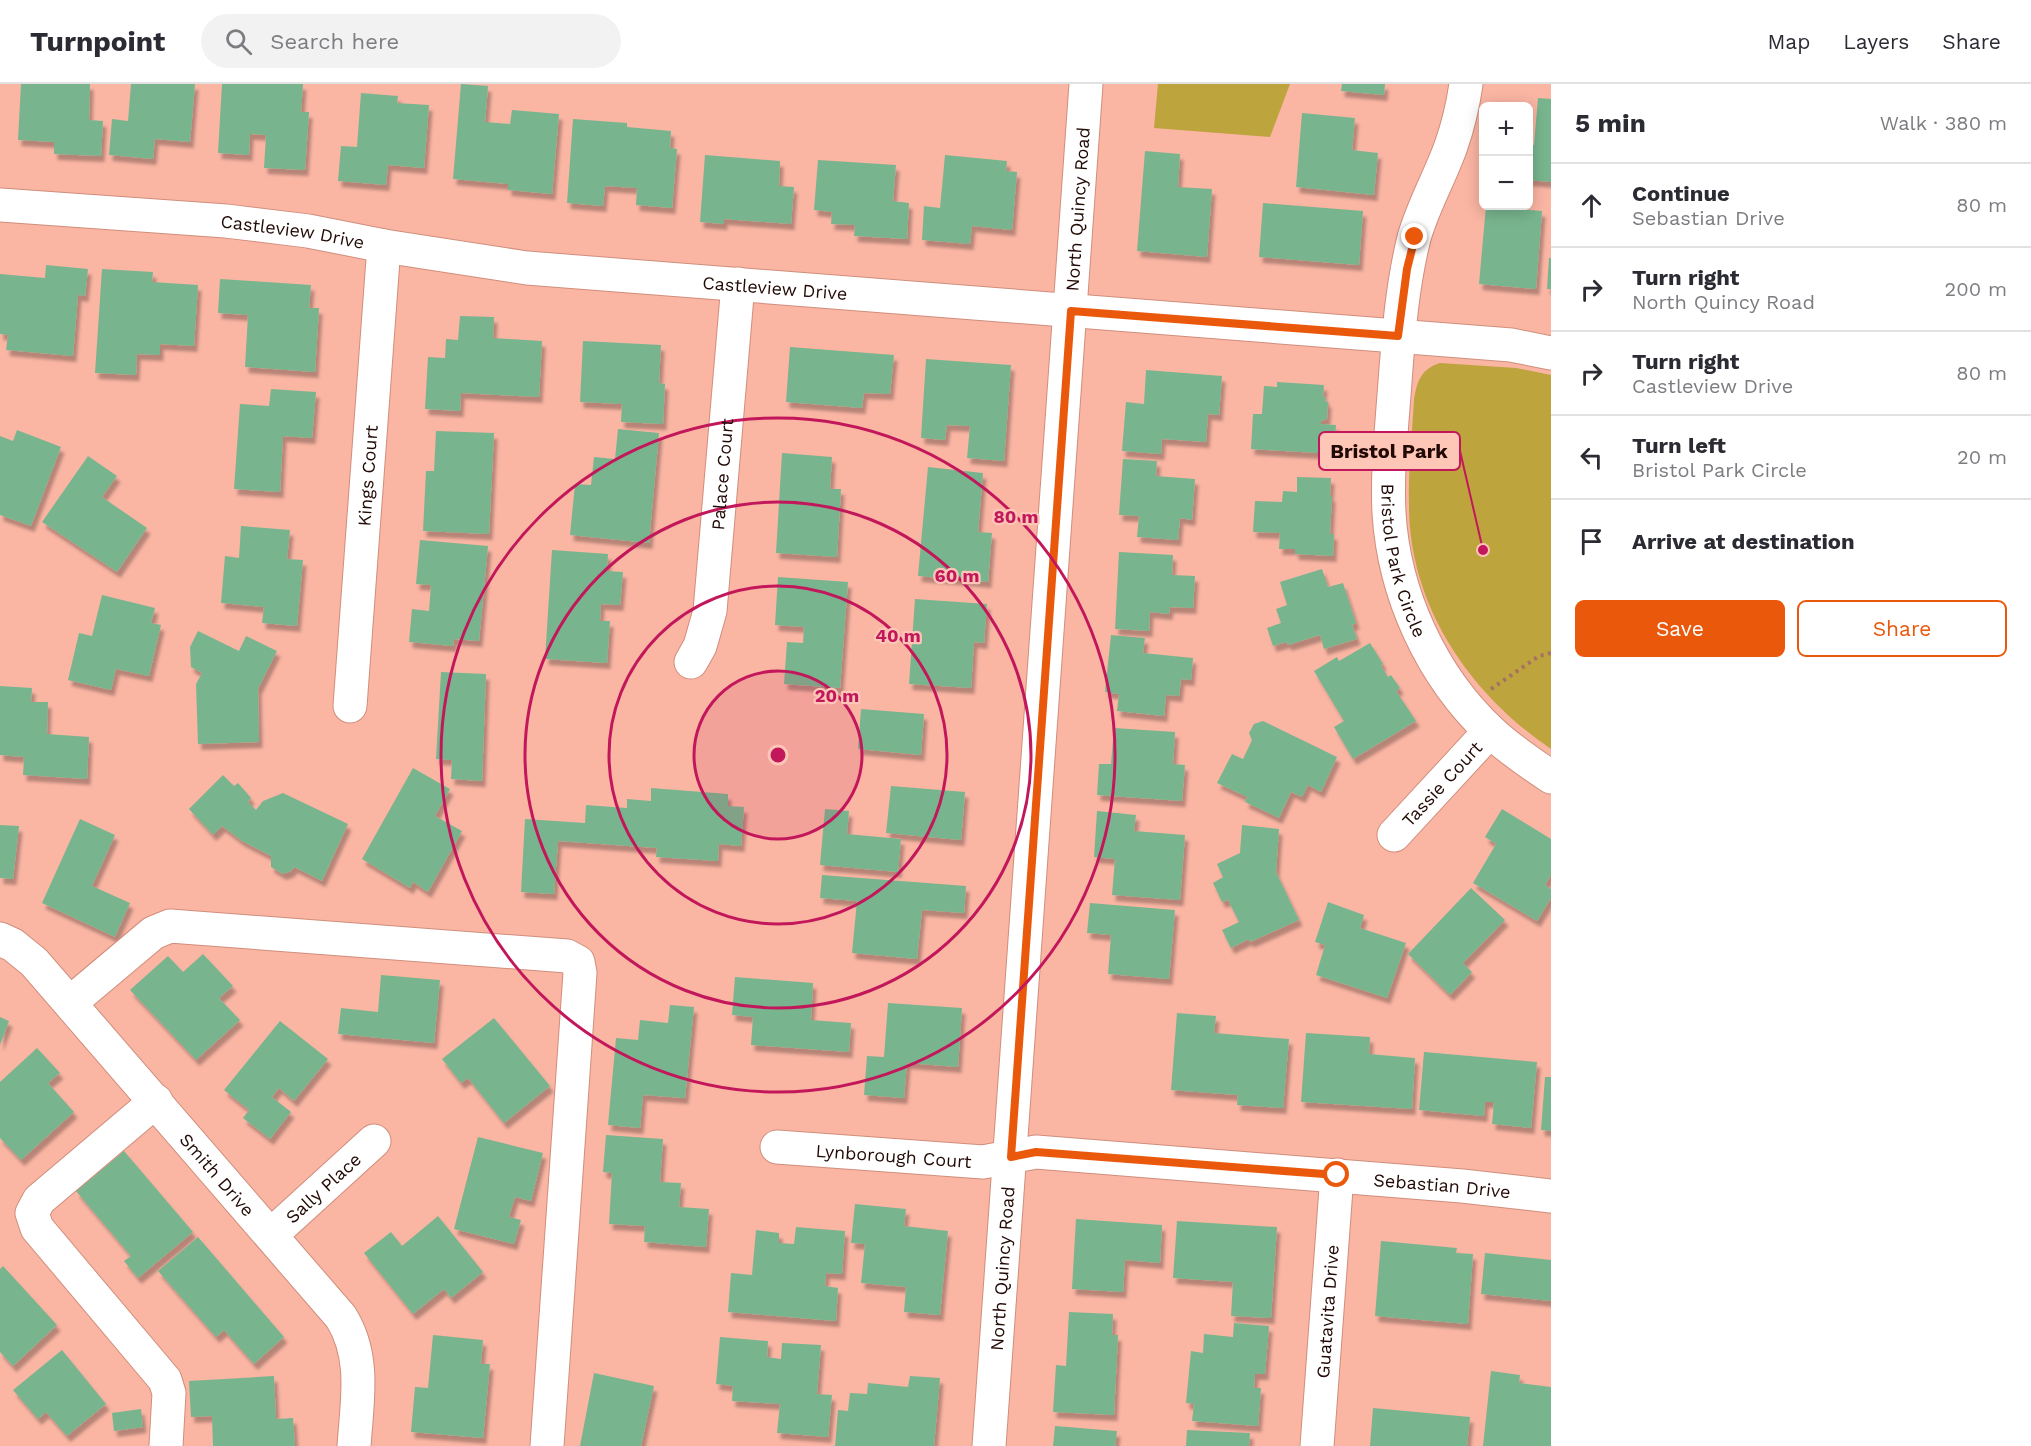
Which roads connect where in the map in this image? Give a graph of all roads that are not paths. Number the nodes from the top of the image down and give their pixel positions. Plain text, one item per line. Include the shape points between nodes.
1 (1086, 84) edge
2 (1466, 84) edge
3 (0, 205) edge
4 (384, 246) junction
5 (738, 284) junction
6 (1071, 311) junction
7 (1398, 336) junction
8 (1551, 353) edge
9 (691, 662) dead end
10 (350, 706) dead end
11 (1490, 731) junction
12 (1551, 777) edge
13 (1394, 835) dead end
14 (0, 939) edge
15 (70, 1002) junction
16 (156, 1101) junction
17 (374, 1141) dead end
18 (777, 1147) dead end
19 (1011, 1157) junction
20 (1337, 1175) junction
21 (1551, 1196) edge
22 (272, 1234) junction
23 (165, 1446) edge
24 (354, 1446) edge
25 (547, 1446) edge
26 (989, 1446) edge
27 (1317, 1446) edge

1 - 6 street, North Quincy Road
2 - 7 street, Bristol Park Circle via 1451,146 1415,237
3 - 4 street, Castleview Drive via 226,221
4 - 5 street, Castleview Drive via 527,268
4 - 10 street, Kings Court
5 - 6 street, Castleview Drive
5 - 9 street, Palace Court via 710,611
6 - 7 street, Castleview Drive
6 - 19 street, North Quincy Road
7 - 8 street, Castleview Drive via 1511,345
7 - 11 street, Bristol Park Circle via 1389,467 1394,556 1419,633 1444,675
11 - 12 street, Bristol Park Circle
11 - 13 street, Tassie Court
14 - 15 street, Smith Drive via 34,962
15 - 16 street, Smith Drive
15 - 25 street via 153,933 170,926 567,956 578,962
16 - 22 street, Smith Drive
16 - 23 street via 39,1200 32,1213 37,1228 165,1380 169,1389
17 - 22 street, Sally Place
18 - 19 street, Lynborough Court via 983,1162
19 - 20 street, Sebastian Drive via 1036,1152
19 - 26 street, North Quincy Road
20 - 21 street, Sebastian Drive
20 - 27 street, Guatavita Drive
22 - 24 street, Smith Drive via 332,1305 353,1339 359,1378

